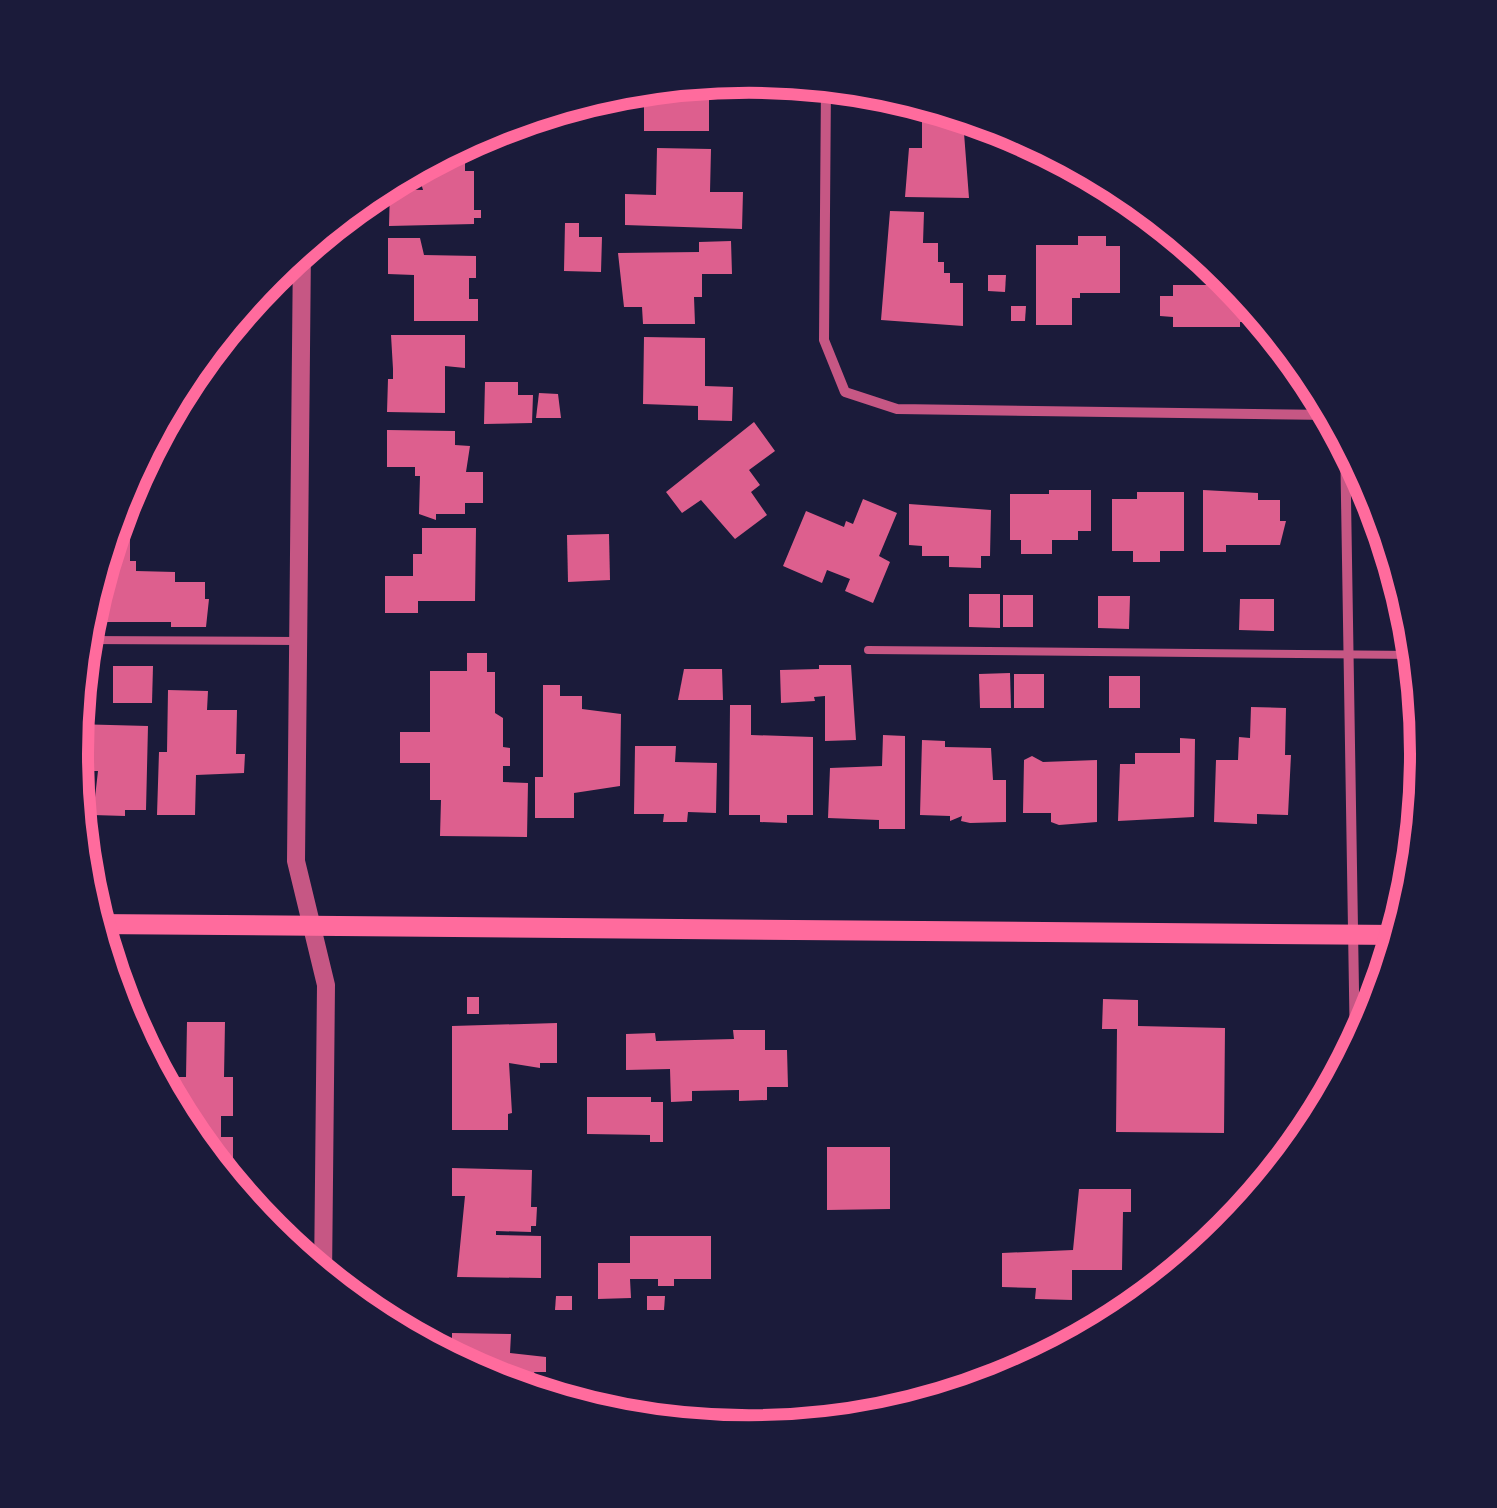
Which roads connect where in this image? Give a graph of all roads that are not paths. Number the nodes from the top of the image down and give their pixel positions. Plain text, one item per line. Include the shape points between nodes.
1 (826, 98) edge
2 (302, 268) edge
3 (1315, 415) edge
4 (1345, 470) edge
5 (98, 640) edge
6 (298, 640) junction
7 (868, 650) dead end
8 (1348, 654) junction
9 (1402, 656) edge
10 (110, 924) edge
11 (311, 926) junction
12 (1356, 934) junction
13 (1384, 935) edge
14 (1355, 1015) edge
15 (324, 1260) edge

1 - 3 street via 824,340 845,392 897,408
2 - 6 street
4 - 8 street
5 - 6 lane
6 - 11 street via 296,861
7 - 8 lane
8 - 9 lane
8 - 12 street
10 - 11 main road
11 - 12 main road
11 - 15 street via 326,986
12 - 13 main road
12 - 14 street

